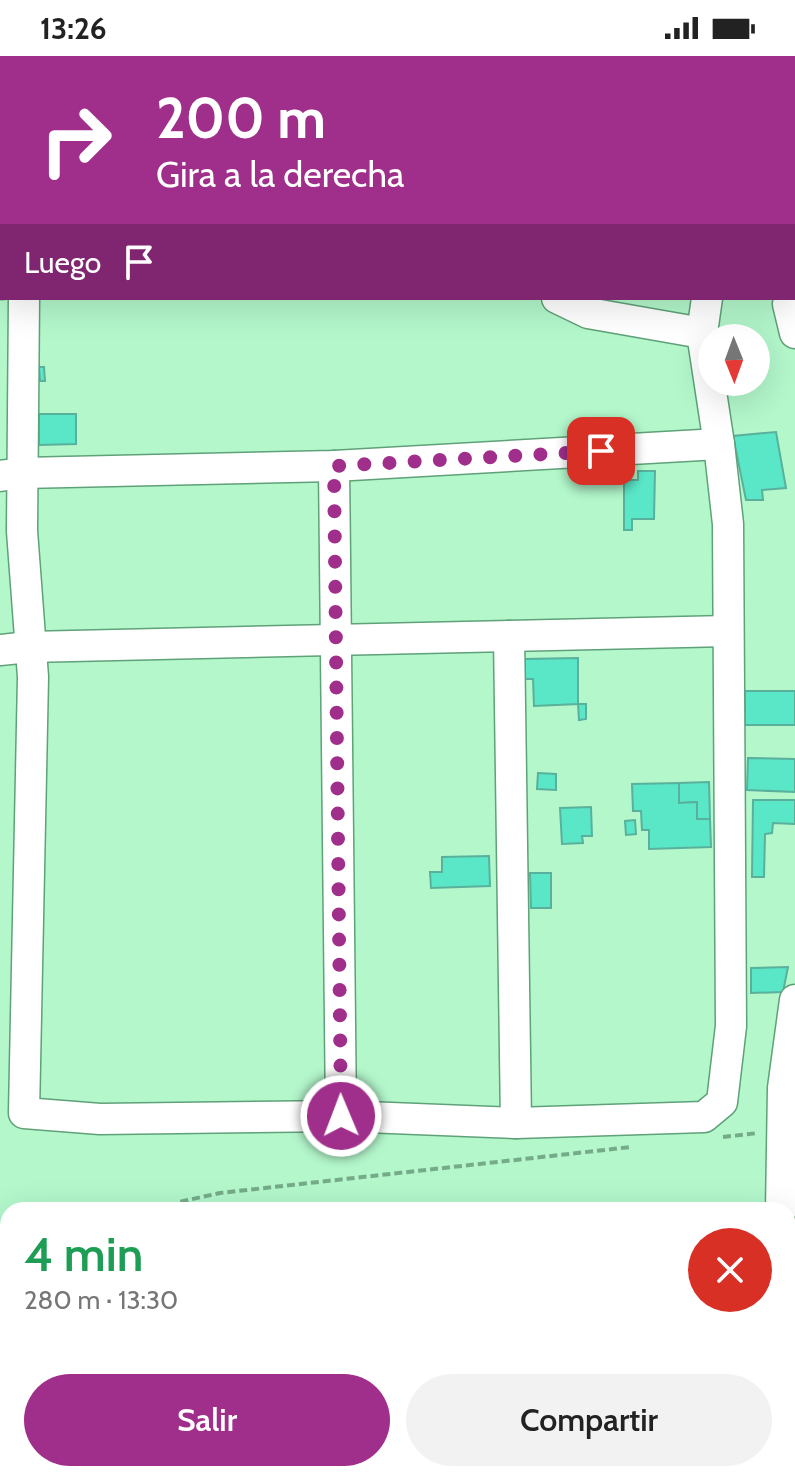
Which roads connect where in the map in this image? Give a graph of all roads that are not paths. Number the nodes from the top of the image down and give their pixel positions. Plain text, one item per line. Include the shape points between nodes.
1 (24, 300) edge
2 (561, 300) edge
3 (707, 300) edge
4 (703, 324) edge
5 (698, 332) edge
6 (712, 396) edge
7 (719, 444) junction
8 (334, 466) junction
9 (12, 474) edge
10 (728, 631) junction
11 (509, 636) junction
12 (337, 639) junction
13 (15, 648) edge
14 (795, 1000) edge
15 (792, 1040) edge
16 (341, 1116) junction
17 (516, 1123) junction
18 (789, 1130) edge
19 (782, 1202) edge

1 - 9 street
2 - 5 street via 588,313
3 - 4 street
6 - 7 street
7 - 8 street
7 - 10 street via 728,524
8 - 9 street
8 - 12 street
9 - 13 street via 28,593
10 - 11 street
10 - 17 street via 731,1026 722,1102 704,1117
11 - 12 street
11 - 17 street
12 - 13 street
12 - 16 street
13 - 16 street via 33,677 24,1113 100,1119
14 - 15 street
15 - 18 street via 783,1088
16 - 17 street
18 - 19 street

